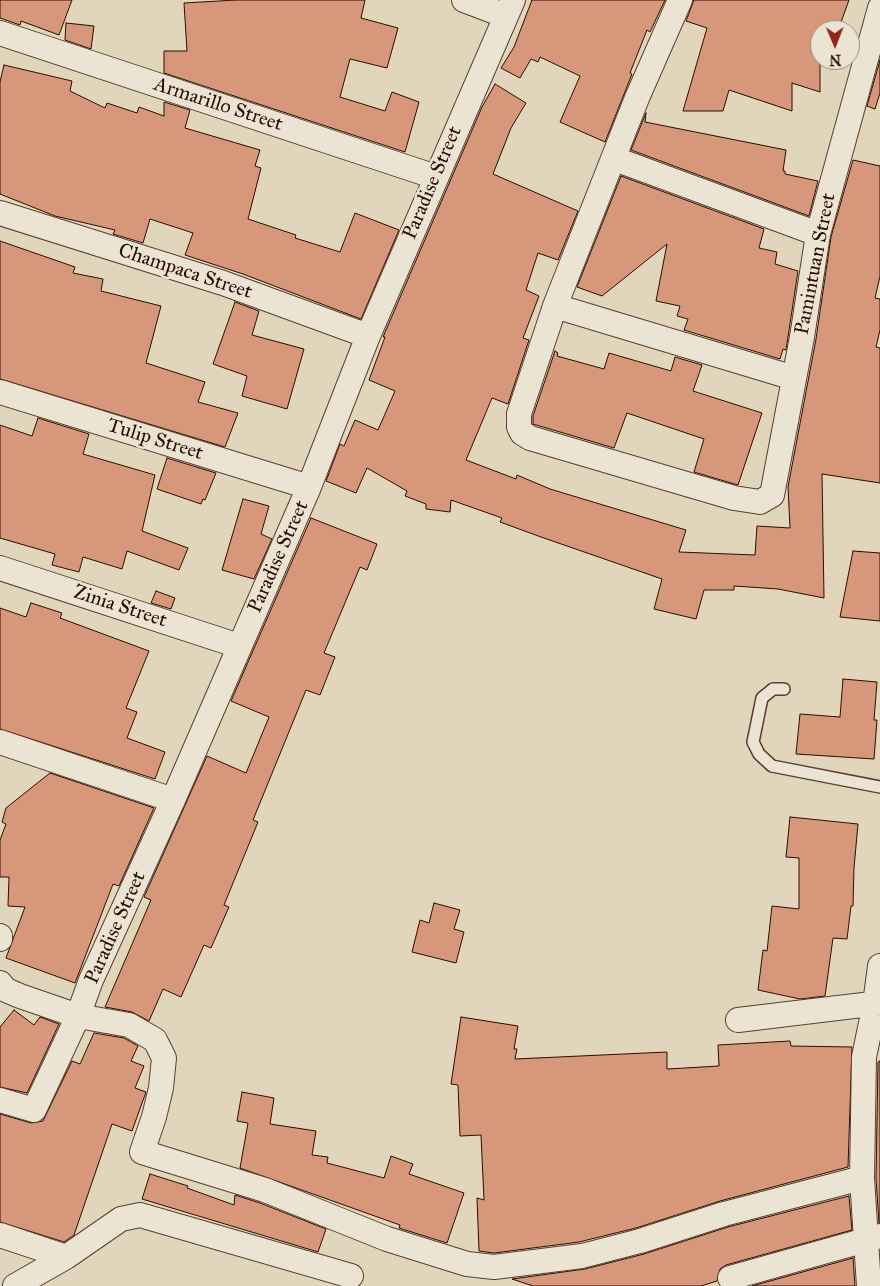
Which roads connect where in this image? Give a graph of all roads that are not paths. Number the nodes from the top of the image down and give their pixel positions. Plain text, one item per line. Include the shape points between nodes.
1 (464, 0) edge
2 (680, 0) edge
3 (510, 8) edge
4 (880, 8) edge
5 (0, 33) edge
6 (615, 160) junction
7 (436, 177) junction
8 (0, 213) edge
9 (818, 234) junction
10 (555, 306) junction
11 (368, 336) junction
12 (794, 378) junction
13 (0, 392) edge
14 (309, 488) junction
15 (0, 568) edge
16 (239, 646) junction
17 (784, 689) dead end
18 (0, 742) edge
19 (880, 787) edge
20 (174, 800) junction
21 (880, 966) edge
22 (0, 983) edge
23 (878, 1003) edge
24 (78, 1016) junction
25 (738, 1020) dead end
26 (0, 1100) edge
27 (862, 1178) junction
28 (0, 1235) edge
29 (873, 1237) edge
30 (66, 1257) junction
31 (351, 1276) dead end
32 (730, 1278) dead end
33 (15, 1286) edge
34 (869, 1286) edge

1 - 3 street
2 - 6 street via 637,98
3 - 7 street, Paradise Street
4 - 9 street, Pamintuan Street
5 - 7 street, Armarillo Street
6 - 9 street
6 - 10 street
7 - 11 street, Paradise Street
8 - 11 street, Champaca Street via 222,282
9 - 12 street, Pamintuan Street
10 - 12 street
10 - 12 street, Pamintuan Street via 519,414 519,427 530,438 748,502 760,502 772,495
11 - 14 street, Paradise Street
13 - 14 street, Tulip Street
14 - 16 street, Paradise Street
15 - 16 street, Zinia Street
16 - 20 street, Paradise Street
17 - 19 lane via 773,689 762,698 753,742 759,754 772,766
18 - 20 street
20 - 24 street, Paradise Street via 91,980
21 - 23 street
22 - 24 street via 6,990
23 - 25 street
23 - 27 street via 864,1057
24 - 26 street, Paradise Street via 34,1110
24 - 27 street via 129,1025 155,1040 164,1058 161,1088 142,1152 265,1190 387,1239 466,1264 494,1266 582,1256
27 - 29 street
28 - 30 street
29 - 32 street
29 - 34 street
30 - 31 street via 121,1219 140,1215
30 - 33 street

